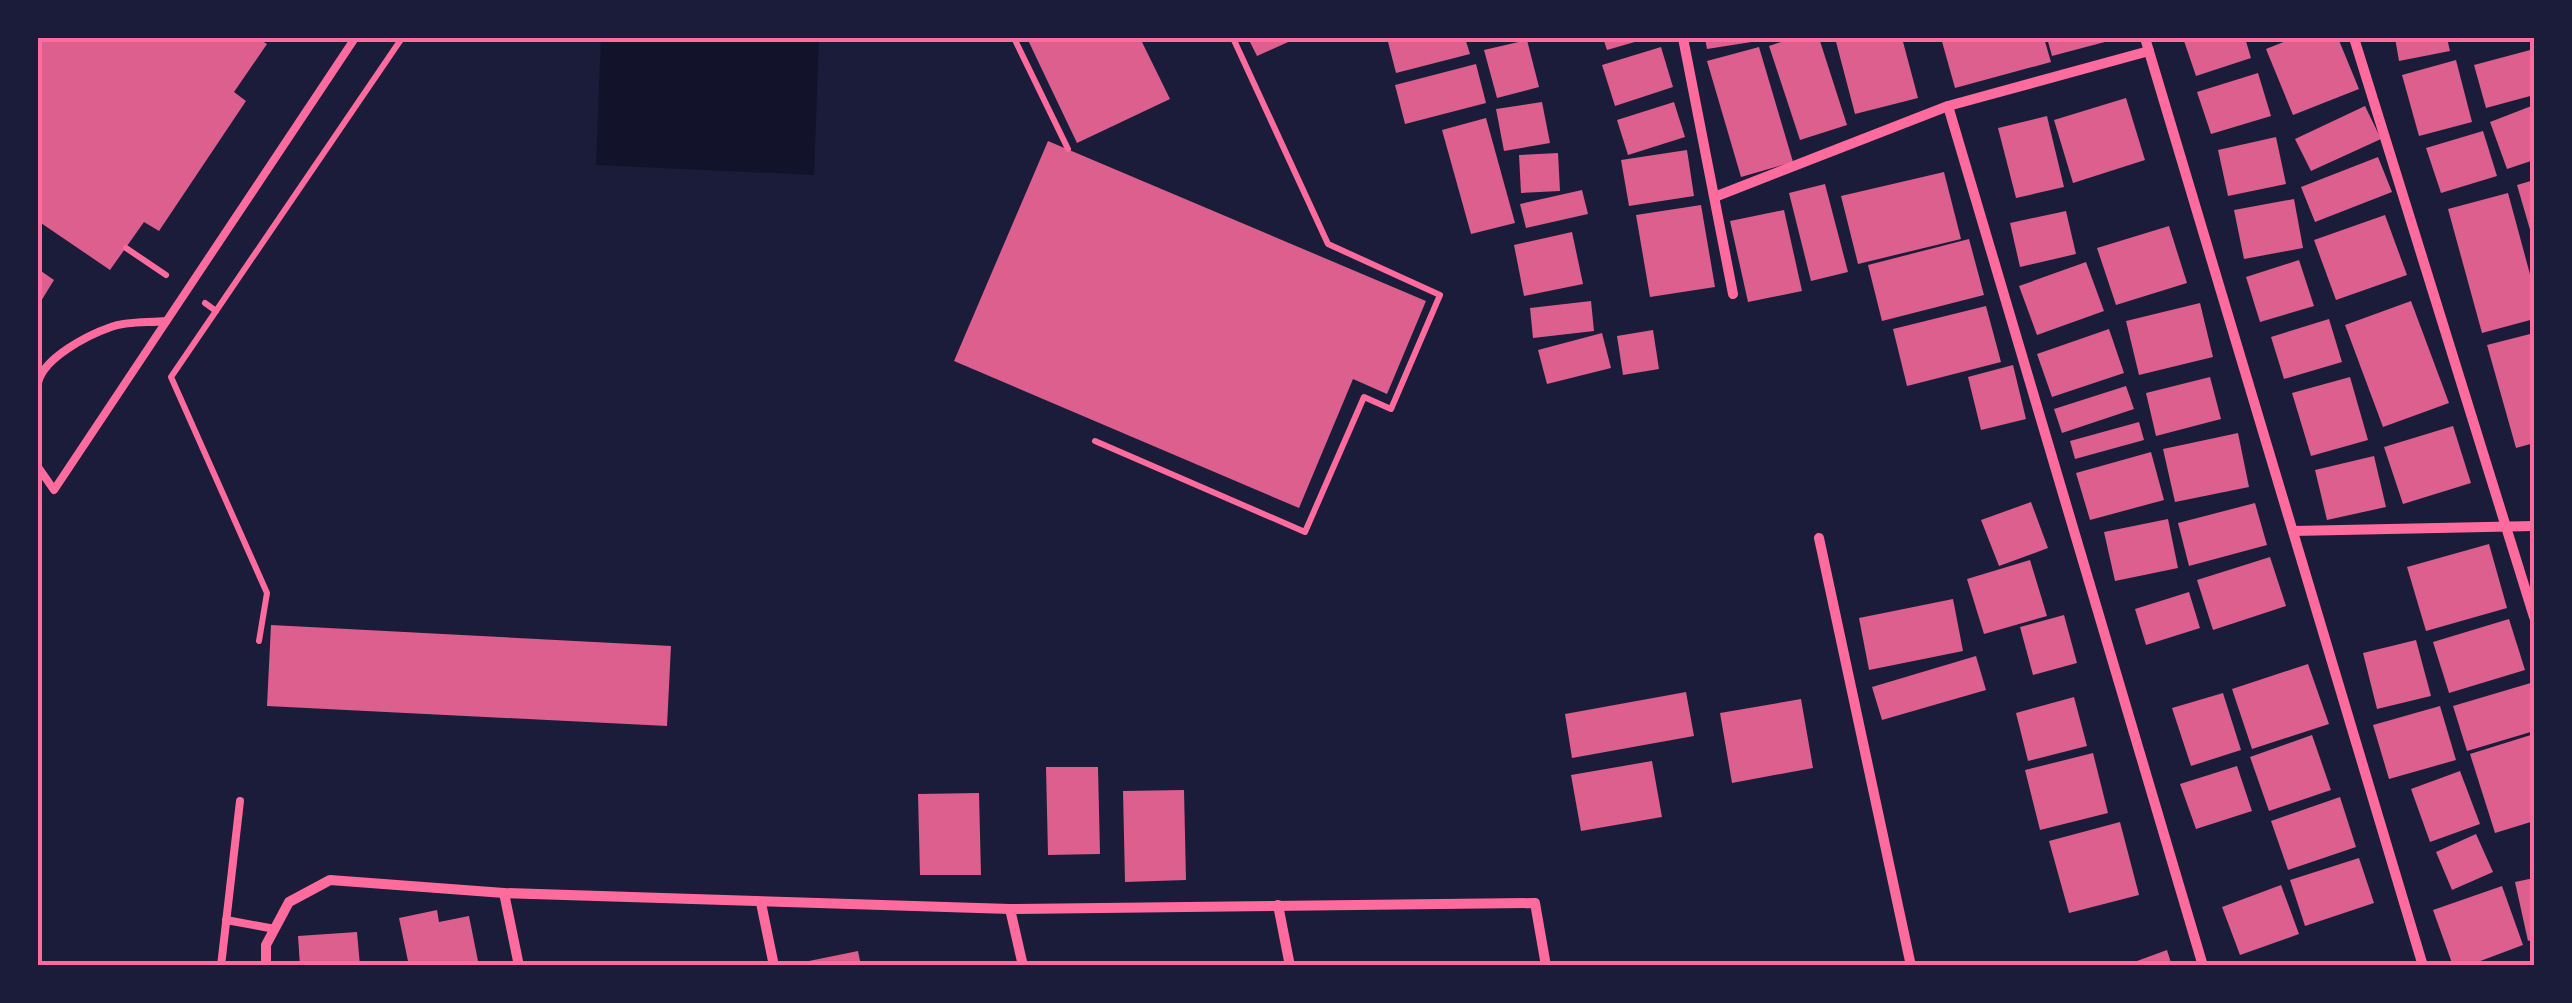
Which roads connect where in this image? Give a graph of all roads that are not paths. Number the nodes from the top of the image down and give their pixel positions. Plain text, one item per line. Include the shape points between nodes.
1 (355, 38) edge
2 (1683, 38) edge
3 (2145, 38) edge
4 (2354, 38) edge
5 (2149, 50) junction
6 (1948, 106) junction
7 (1718, 196) junction
8 (1734, 294) dead end
9 (166, 321) junction
10 (38, 382) edge
11 (38, 466) edge
12 (2506, 524) junction
13 (2534, 526) edge
14 (2294, 531) junction
15 (1819, 538) dead end
16 (2534, 617) edge
17 (240, 802) dead end
18 (504, 893) junction
19 (761, 903) junction
20 (1278, 905) junction
21 (1010, 909) junction
22 (226, 920) junction
23 (275, 928) junction
24 (220, 966) edge
25 (266, 966) edge
26 (519, 966) edge
27 (774, 966) edge
28 (1023, 966) edge
29 (1290, 966) edge
30 (1546, 966) edge
31 (1912, 966) edge
32 (2203, 966) edge
33 (2423, 966) edge

1 - 9 lane
2 - 7 street
3 - 5 street
4 - 12 street
5 - 6 street
5 - 14 street
6 - 7 street
6 - 32 street
7 - 8 street
9 - 10 lane via 112,326 69,348
9 - 11 lane via 54,490
12 - 13 street
12 - 14 street
12 - 16 street
14 - 33 street
15 - 31 street
17 - 22 lane
18 - 19 street
18 - 23 street via 330,880 289,902
18 - 26 street
19 - 21 street
19 - 27 street
20 - 21 street
20 - 29 street
20 - 30 street via 1535,903
21 - 28 street
22 - 23 lane
22 - 24 lane
23 - 25 street

